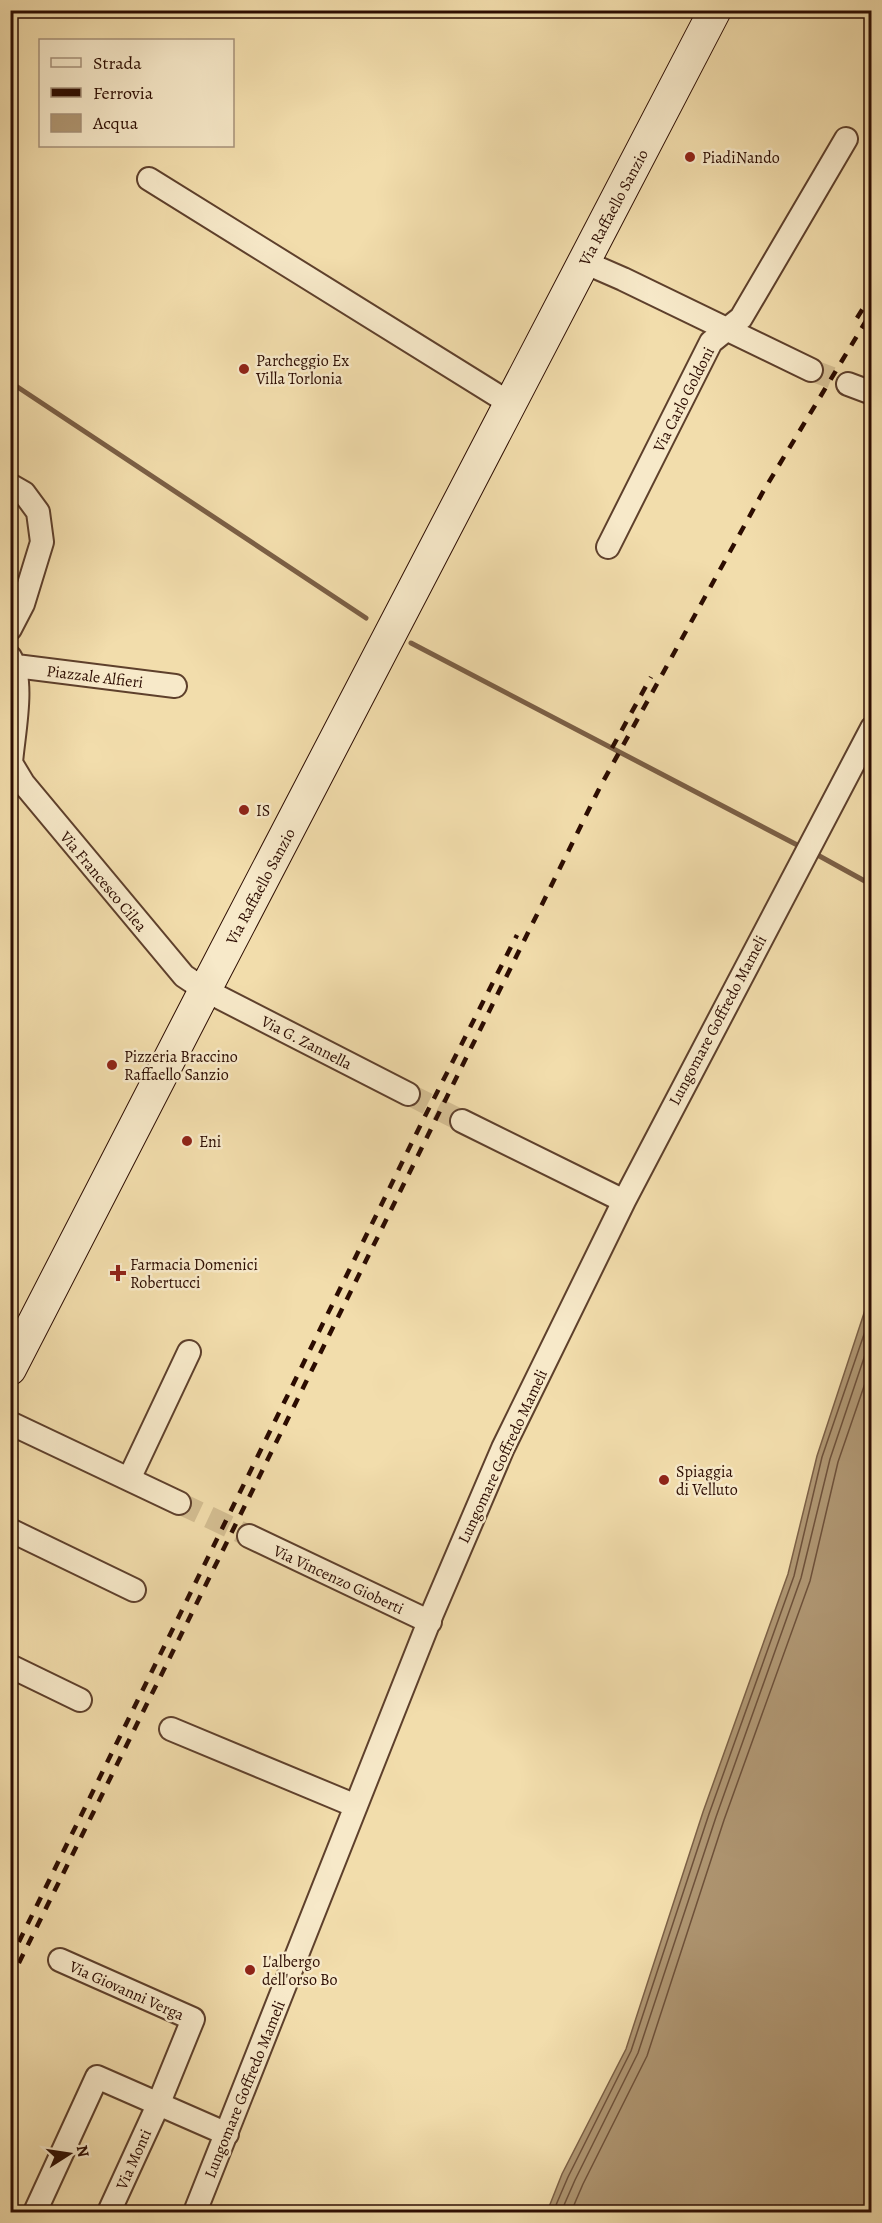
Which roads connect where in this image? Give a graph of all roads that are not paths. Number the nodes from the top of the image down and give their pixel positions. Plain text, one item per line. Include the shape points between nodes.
1 (715, 10) edge
2 (846, 139) dead end
3 (149, 179) dead end
4 (584, 262) junction
5 (726, 330) junction
6 (811, 370) tunnel mouth
7 (848, 384) tunnel mouth
8 (872, 393) edge
9 (511, 404) junction
10 (17, 489) edge
11 (608, 547) dead end
12 (10, 629) edge
13 (13, 662) edge
14 (175, 686) dead end
15 (872, 728) edge
16 (11, 764) edge
17 (206, 990) junction
18 (408, 1094) tunnel mouth
19 (462, 1121) tunnel mouth
20 (624, 1201) junction
21 (189, 1352) dead end
22 (10, 1369) edge
23 (10, 1423) edge
24 (129, 1479) junction
25 (179, 1503) tunnel mouth
26 (10, 1530) edge
27 (249, 1536) tunnel mouth
28 (134, 1590) dead end
29 (430, 1622) junction
30 (10, 1666) edge
31 (80, 1700) dead end
32 (171, 1729) dead end
33 (356, 1806) junction
34 (60, 1960) dead end
35 (193, 2019) joint
36 (158, 2105) junction
37 (227, 2134) junction
38 (35, 2212) edge
39 (109, 2212) edge
40 (195, 2212) edge

1 - 4 main road, Via Raffaello Sanzio
2 - 5 street, Via Carlo Goldoni via 741,318
3 - 9 street
4 - 5 street
4 - 9 main road, Via Raffaello Sanzio
5 - 6 street
5 - 11 street, Via Carlo Goldoni via 711,342
7 - 8 street
9 - 17 main road, Via Raffaello Sanzio
10 - 12 street via 38,512 42,542 23,604
13 - 14 street, Piazzale Alfieri
13 - 16 street via 17,689
15 - 20 street, Lungomare Goffredo Mameli
16 - 17 street, Via Francesco Cilea via 184,976
17 - 18 street, Via G. Zannella
17 - 22 main road, Via Raffaello Sanzio
19 - 20 street
20 - 29 street, Lungomare Goffredo Mameli via 503,1448
21 - 24 street
23 - 24 street
24 - 25 street
26 - 28 street
27 - 29 street, Via Vincenzo Gioberti
29 - 33 street, Lungomare Goffredo Mameli
30 - 31 street
32 - 33 street
33 - 37 street, Lungomare Goffredo Mameli
34 - 35 street, Via Giovanni Verga
35 - 36 street, Via Monti
36 - 37 street
36 - 38 street via 97,2077
36 - 39 street, Via Monti
37 - 40 street, Lungomare Goffredo Mameli

